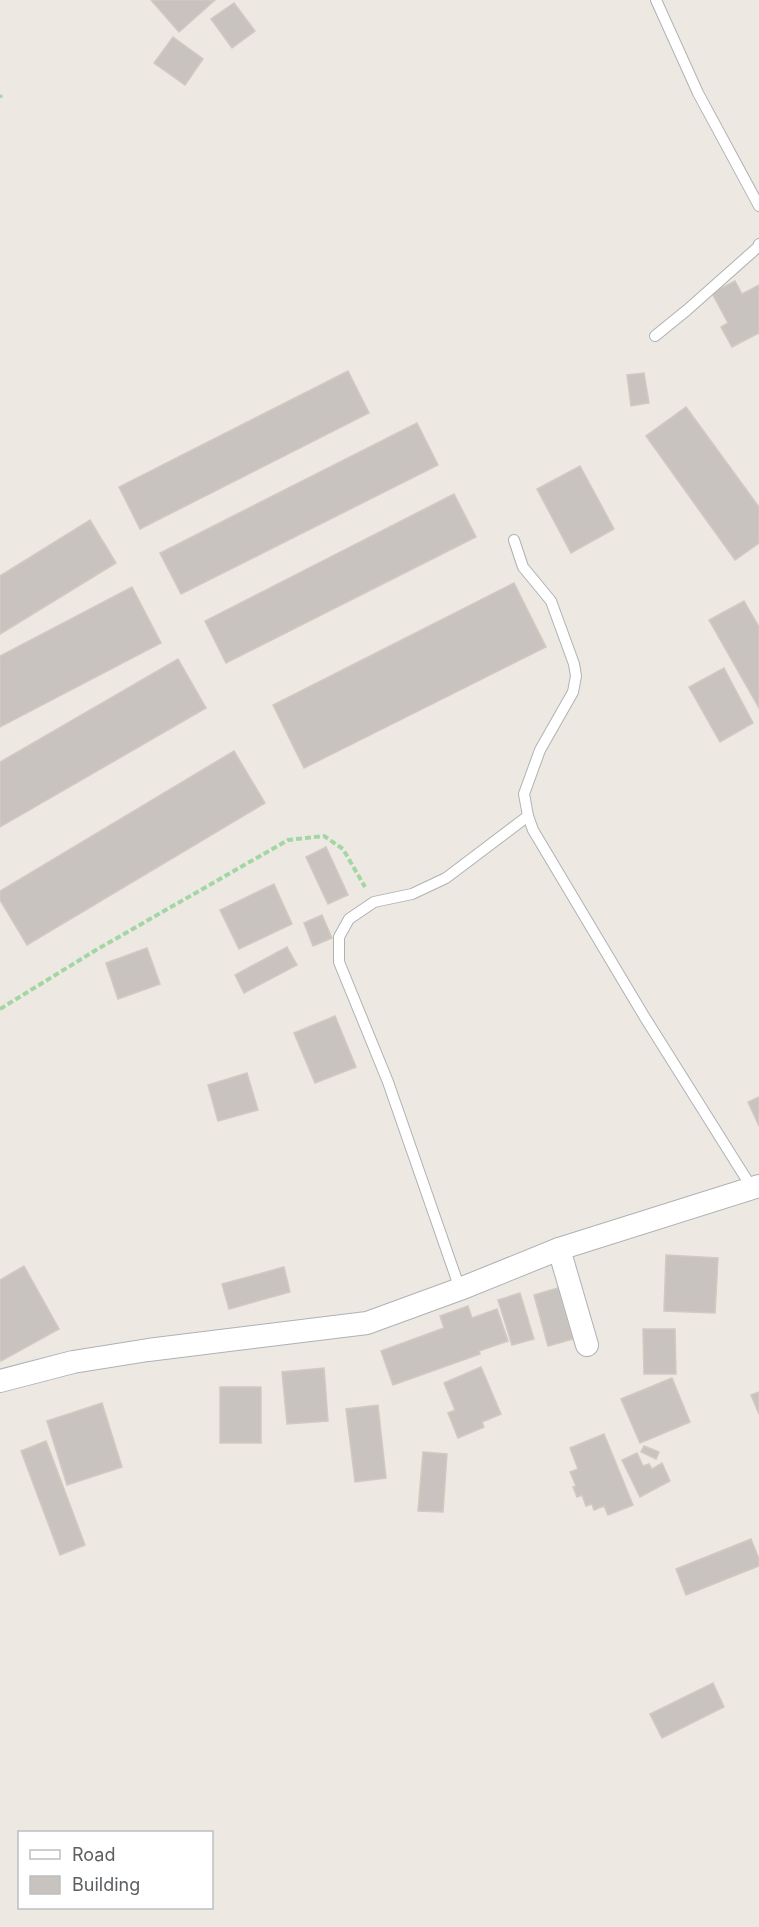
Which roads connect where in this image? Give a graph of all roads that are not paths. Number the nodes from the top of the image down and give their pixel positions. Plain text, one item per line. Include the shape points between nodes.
1 (656, 0) edge
2 (759, 206) edge
3 (759, 244) edge
4 (655, 336) dead end
5 (514, 540) dead end
6 (528, 816) junction
7 (756, 1187) edge
8 (559, 1249) junction
9 (460, 1289) junction
10 (587, 1345) dead end
11 (0, 1381) edge

1 - 2 lane via 698,93
3 - 4 lane
5 - 6 lane via 523,567 551,601 576,676 573,693 532,770 524,794
6 - 7 lane via 644,1016
6 - 9 lane via 447,878 412,894 374,902 349,919 339,937 339,962 388,1082
7 - 8 street
8 - 9 street
8 - 10 street
9 - 11 street via 367,1323 137,1352 74,1362

